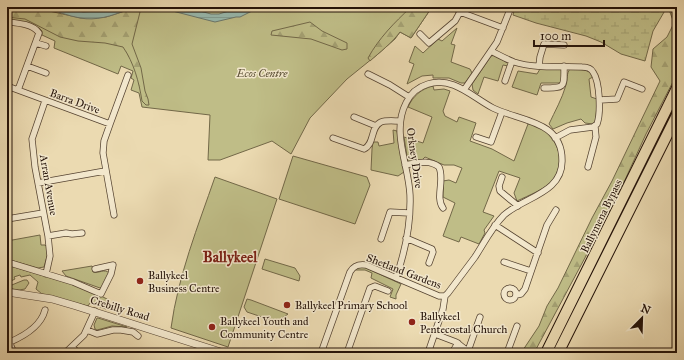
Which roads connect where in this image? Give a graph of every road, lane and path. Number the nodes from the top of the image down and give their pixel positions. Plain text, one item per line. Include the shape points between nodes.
1 (455, 7) edge
2 (511, 7) edge
3 (460, 12) junction
4 (7, 22) edge
5 (503, 28) junction
6 (420, 34) dead end
7 (36, 43) junction
8 (564, 45) dead end
9 (46, 46) dead end
10 (491, 51) junction
11 (512, 61) junction
12 (28, 66) junction
13 (539, 66) junction
14 (564, 66) junction
15 (46, 74) dead end
16 (368, 74) dead end
17 (128, 75) dead end
18 (505, 81) dead end
19 (7, 86) edge
20 (544, 88) dead end
21 (677, 88) edge
22 (642, 89) dead end
23 (18, 90) junction
24 (464, 90) junction
25 (409, 97) junction
26 (600, 100) junction
27 (45, 101) junction
28 (502, 112) junction
29 (677, 115) edge
30 (354, 117) dead end
31 (400, 121) junction
32 (110, 124) junction
33 (376, 126) junction
34 (595, 127) junction
35 (476, 137) dead end
36 (333, 138) dead end
37 (555, 138) junction
38 (405, 165) junction
39 (588, 167) dead end
40 (105, 171) junction
41 (502, 178) dead end
42 (38, 183) junction
43 (518, 206) junction
44 (443, 208) dead end
45 (556, 210) dead end
46 (409, 212) junction
47 (43, 213) junction
48 (114, 215) dead end
49 (7, 219) edge
50 (495, 225) junction
51 (82, 233) dead end
52 (48, 236) junction
53 (406, 238) junction
54 (381, 239) dead end
55 (538, 253) junction
56 (7, 262) edge
57 (504, 262) dead end
58 (429, 263) dead end
59 (95, 269) dead end
60 (531, 271) junction
61 (46, 274) junction
62 (396, 278) junction
63 (388, 291) dead end
64 (7, 292) edge
65 (516, 295) dead end
66 (445, 296) junction
67 (45, 310) dead end
68 (95, 311) junction
69 (480, 317) dead end
70 (517, 326) dead end
71 (87, 330) junction
72 (435, 334) junction
73 (138, 336) dead end
74 (8, 340) edge
75 (458, 343) junction
76 (72, 347) junction
77 (469, 352) edge
78 (14, 353) edge
79 (65, 353) edge
80 (78, 353) edge
81 (224, 353) edge
82 (322, 353) edge
83 (347, 353) edge
84 (428, 353) edge
85 (452, 353) edge
86 (507, 353) edge
87 (546, 353) edge
88 (558, 353) edge

1 - 3 street
2 - 5 street
3 - 5 street
3 - 6 street via 455,21 430,43
4 - 7 street via 27,25 38,30
5 - 10 street
7 - 9 street
7 - 12 street
8 - 13 street via 544,44
10 - 11 street
10 - 24 street
11 - 13 street
11 - 18 street
12 - 15 street
12 - 23 street
13 - 14 street
14 - 20 street via 562,87
14 - 26 street via 592,70 596,77
16 - 25 street
17 - 32 street, Barra Drive
19 - 23 street, Barra Drive
21 - 87 highway, Ballymena Bypass
22 - 26 street via 624,82 617,99
23 - 27 street, Barra Drive
24 - 25 street via 448,83 432,83 420,87
24 - 28 street
25 - 31 street, Orkney Drive
26 - 34 street via 598,123
27 - 32 street, Barra Drive
27 - 42 street, Arran Avenue via 32,139
28 - 35 street via 491,142
28 - 37 street via 539,124
29 - 88 highway, Ballymena Bypass
30 - 33 street
31 - 33 street via 383,122
31 - 38 street, Orkney Drive
32 - 40 street via 103,148
33 - 36 street via 369,146 365,149
34 - 37 street via 570,130
34 - 39 street via 596,137
37 - 43 street via 561,150 562,161 556,181 545,191
38 - 44 street via 427,162 439,167 439,203
38 - 46 street, Orkney Drive via 410,191
40 - 42 street
40 - 48 street
41 - 43 street via 500,190
42 - 47 street, Arran Avenue
43 - 50 street via 505,214
45 - 55 street via 548,223
46 - 53 street, Orkney Drive
46 - 54 street via 390,212
47 - 49 street
47 - 52 street, Arran Avenue
50 - 55 street
50 - 66 street
51 - 52 street
52 - 61 street, Arran Avenue via 50,254
53 - 58 street via 432,248
53 - 62 street, Orkney Drive
55 - 60 street
56 - 61 street
57 - 60 street
59 - 61 street via 114,265 101,294 77,283
60 - 65 street via 524,291
62 - 66 street, Shetland Gardens via 439,296
62 - 82 street, Shetland Gardens via 365,265 360,264 353,268
63 - 83 street via 376,286 370,288
64 - 68 street, Crebilly Road via 52,299
66 - 72 street
67 - 74 street via 32,330
68 - 71 street
68 - 81 street, Crebilly Road
69 - 77 street
70 - 86 street
71 - 73 street via 97,334 121,330 133,332
71 - 76 street
72 - 75 street
72 - 84 street
74 - 78 street
75 - 77 street
75 - 85 street
76 - 79 street
76 - 80 street

